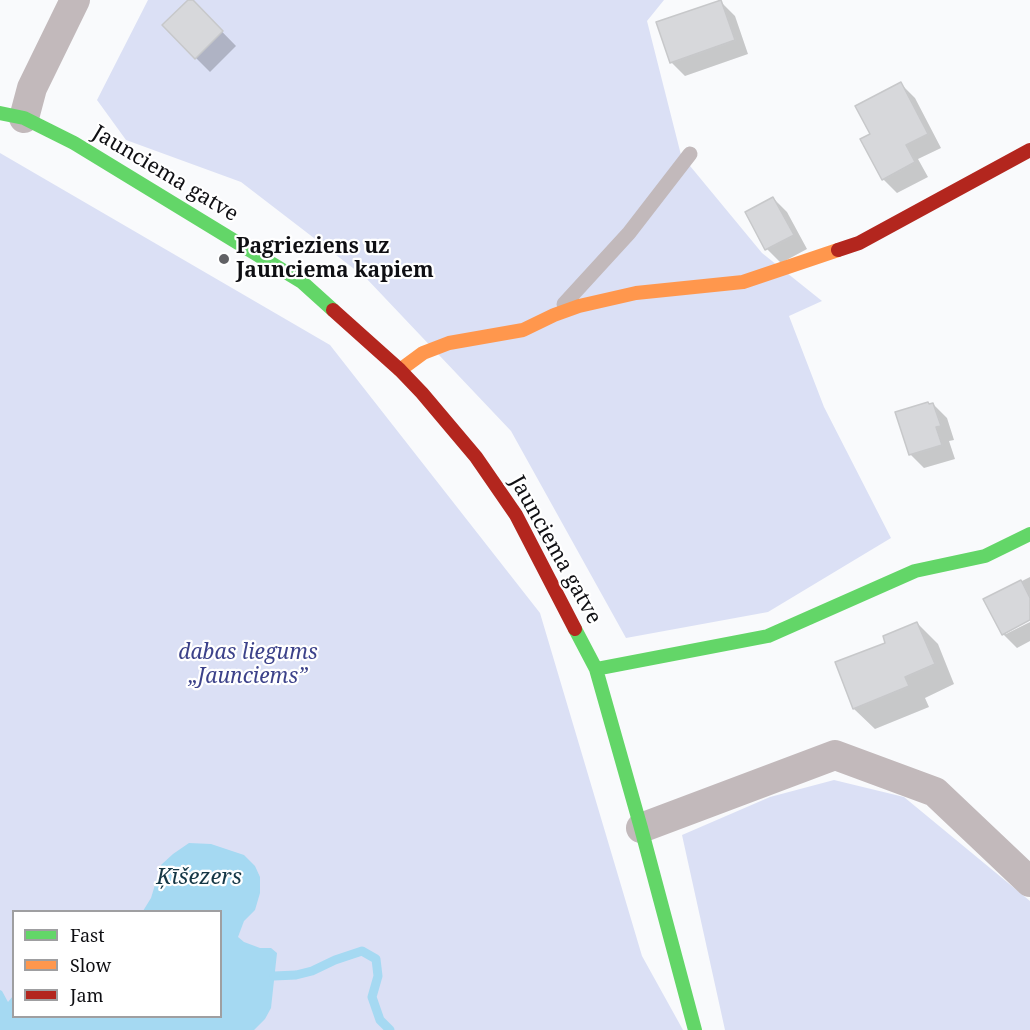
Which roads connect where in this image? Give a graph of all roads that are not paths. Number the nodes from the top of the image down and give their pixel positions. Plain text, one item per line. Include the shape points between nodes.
1 (75, 0) edge
2 (12, 115) edge
3 (1030, 150) edge
4 (690, 154) dead end
5 (554, 315) junction
6 (400, 370) junction
7 (1030, 534) edge
8 (596, 669) junction
9 (641, 828) junction
10 (1029, 880) edge
11 (695, 1030) edge

1 - 2 street via 32,88
2 - 6 main road, Jaunciema gatve via 74,143 302,282
3 - 5 main road via 859,243 743,282 636,293
4 - 5 lane via 629,233
5 - 6 main road via 524,330 449,343 423,353
6 - 8 main road, Jaunciema gatve via 477,457 516,515
7 - 8 main road via 985,556 915,571 768,636
8 - 9 main road, Jaunciema gatve
9 - 10 street via 835,755 935,792
9 - 11 main road, Jaunciema gatve

